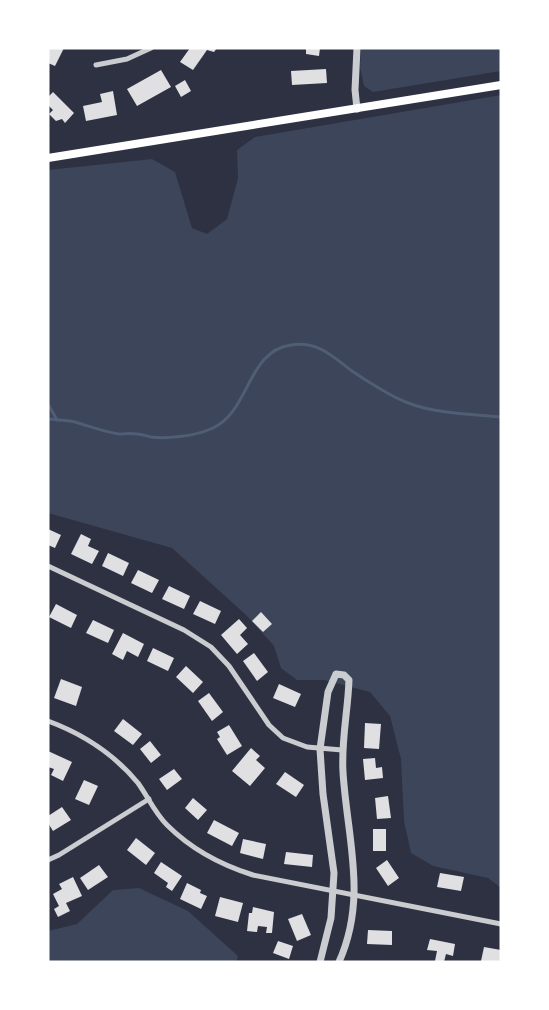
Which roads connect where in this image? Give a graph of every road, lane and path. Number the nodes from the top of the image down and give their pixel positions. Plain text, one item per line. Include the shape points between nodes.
1 (151, 48) edge
2 (357, 48) edge
3 (96, 65) dead end
4 (501, 85) edge
5 (357, 109) junction
6 (48, 158) edge
7 (48, 566) edge
8 (48, 722) edge
9 (320, 748) junction
10 (342, 750) junction
11 (149, 799) junction
12 (48, 860) edge
13 (334, 891) junction
14 (353, 895) junction
15 (501, 924) edge
16 (320, 962) edge
17 (339, 962) edge

1 - 3 street via 127,59
2 - 5 street
4 - 5 main road
5 - 6 main road
7 - 9 street via 195,636 229,666 273,730 295,744
8 - 11 street via 102,748
9 - 10 street
9 - 10 street via 328,692 336,675 344,675 349,680
9 - 13 street
10 - 14 street via 355,870
11 - 12 street
11 - 13 street via 165,823 217,861 253,875
13 - 14 street
13 - 16 street via 328,937
14 - 15 street
14 - 17 street via 349,933

